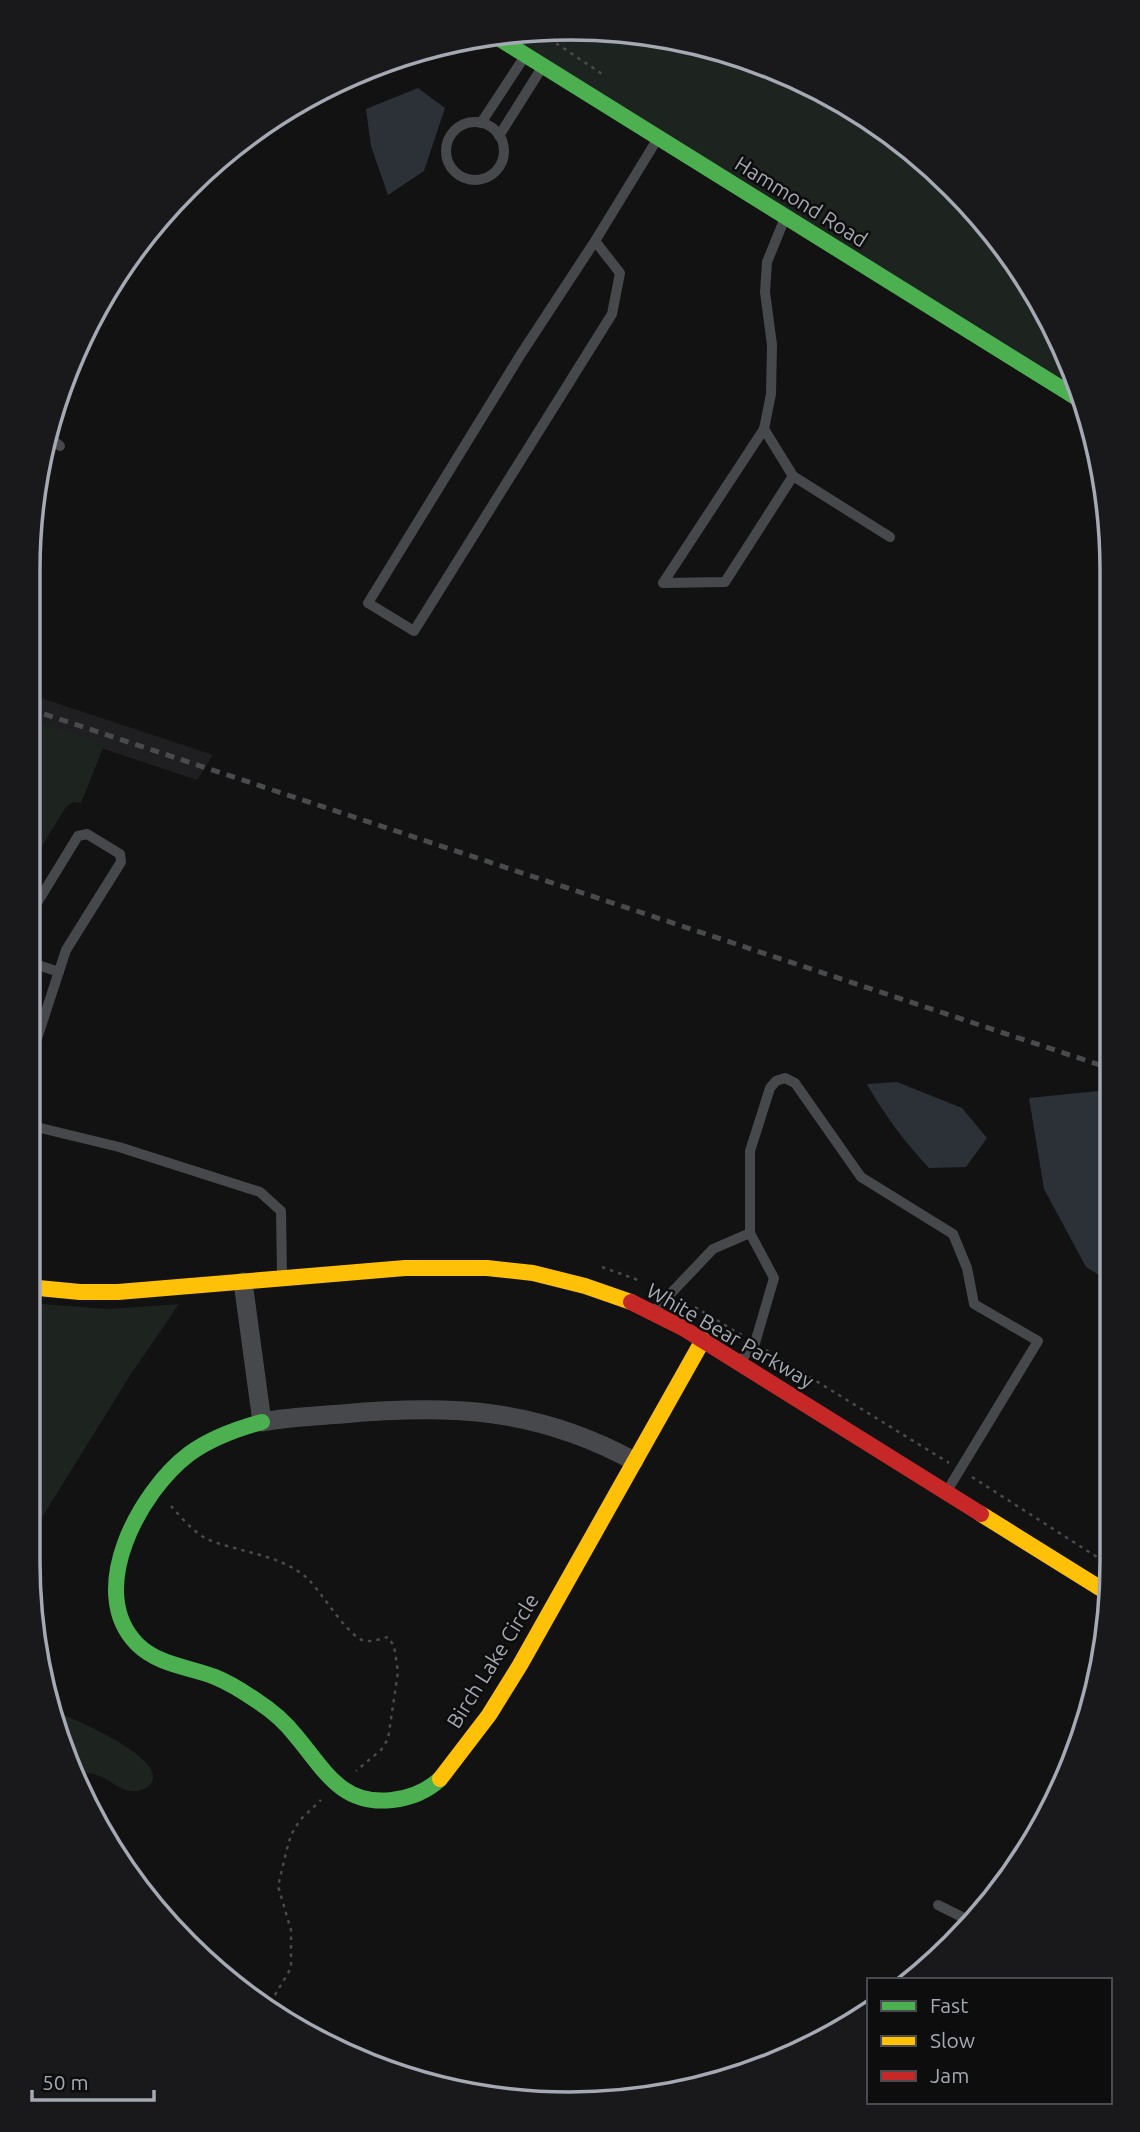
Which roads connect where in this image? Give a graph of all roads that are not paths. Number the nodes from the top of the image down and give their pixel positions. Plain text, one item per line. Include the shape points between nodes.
1 (508, 44) edge
2 (526, 55) junction
3 (543, 66) junction
4 (481, 123) junction
5 (499, 136) junction
6 (658, 138) junction
7 (786, 217) junction
8 (595, 241) junction
9 (1069, 393) edge
10 (764, 429) junction
11 (56, 442) edge
12 (60, 446) dead end
13 (793, 476) junction
14 (890, 537) dead end
15 (40, 898) edge
16 (40, 966) edge
17 (59, 972) junction
18 (40, 1030) edge
19 (40, 1128) edge
20 (750, 1233) junction
21 (282, 1279) junction
22 (243, 1282) junction
23 (40, 1288) edge
24 (653, 1311) junction
25 (703, 1339) junction
26 (739, 1362) junction
27 (262, 1422) junction
28 (634, 1461) junction
29 (946, 1492) junction
30 (1099, 1588) edge
31 (938, 1905) dead end
32 (962, 1917) edge

1 - 2 street, Hammond Road
2 - 3 street, Hammond Road
2 - 4 lane
3 - 5 lane
3 - 6 street, Hammond Road
4 - 5 lane
4 - 5 lane via 461,126 448,141 447,160 460,176 478,181 495,173 504,158
6 - 7 street, Hammond Road
6 - 8 lane
7 - 9 street, Hammond Road
7 - 10 lane via 767,262 765,292 772,345 771,394
8 - 8 lane via 620,273 611,314 414,631 368,603 520,354
10 - 13 lane
10 - 13 lane via 663,583 726,582
11 - 12 lane
13 - 14 lane
15 - 17 lane via 78,836 88,834 120,854 121,862 66,950
16 - 17 lane
17 - 18 lane
19 - 21 lane via 119,1147 260,1192 281,1211
20 - 24 lane via 713,1249
20 - 26 lane via 775,1278 755,1343
20 - 29 lane via 750,1151 769,1088 785,1078 795,1083 862,1177 953,1234 967,1268 974,1304 1038,1341
21 - 22 street, White Bear Parkway
21 - 24 street, White Bear Parkway via 426,1267 503,1269 576,1283
22 - 23 street, White Bear Parkway via 118,1292
22 - 27 street
24 - 25 street, White Bear Parkway
25 - 26 street, White Bear Parkway
25 - 28 street, Birch Lake Circle
26 - 29 street, White Bear Parkway
27 - 28 street, Birch Lake Circle via 399,1409 467,1410 561,1429
27 - 28 street, Birch Lake Circle via 207,1443 156,1487 132,1526 120,1565 117,1604 127,1631 153,1657 226,1682 265,1706 292,1731 338,1786 360,1797 388,1801 419,1793 444,1774 482,1726 509,1687
29 - 30 street, White Bear Parkway
31 - 32 lane

